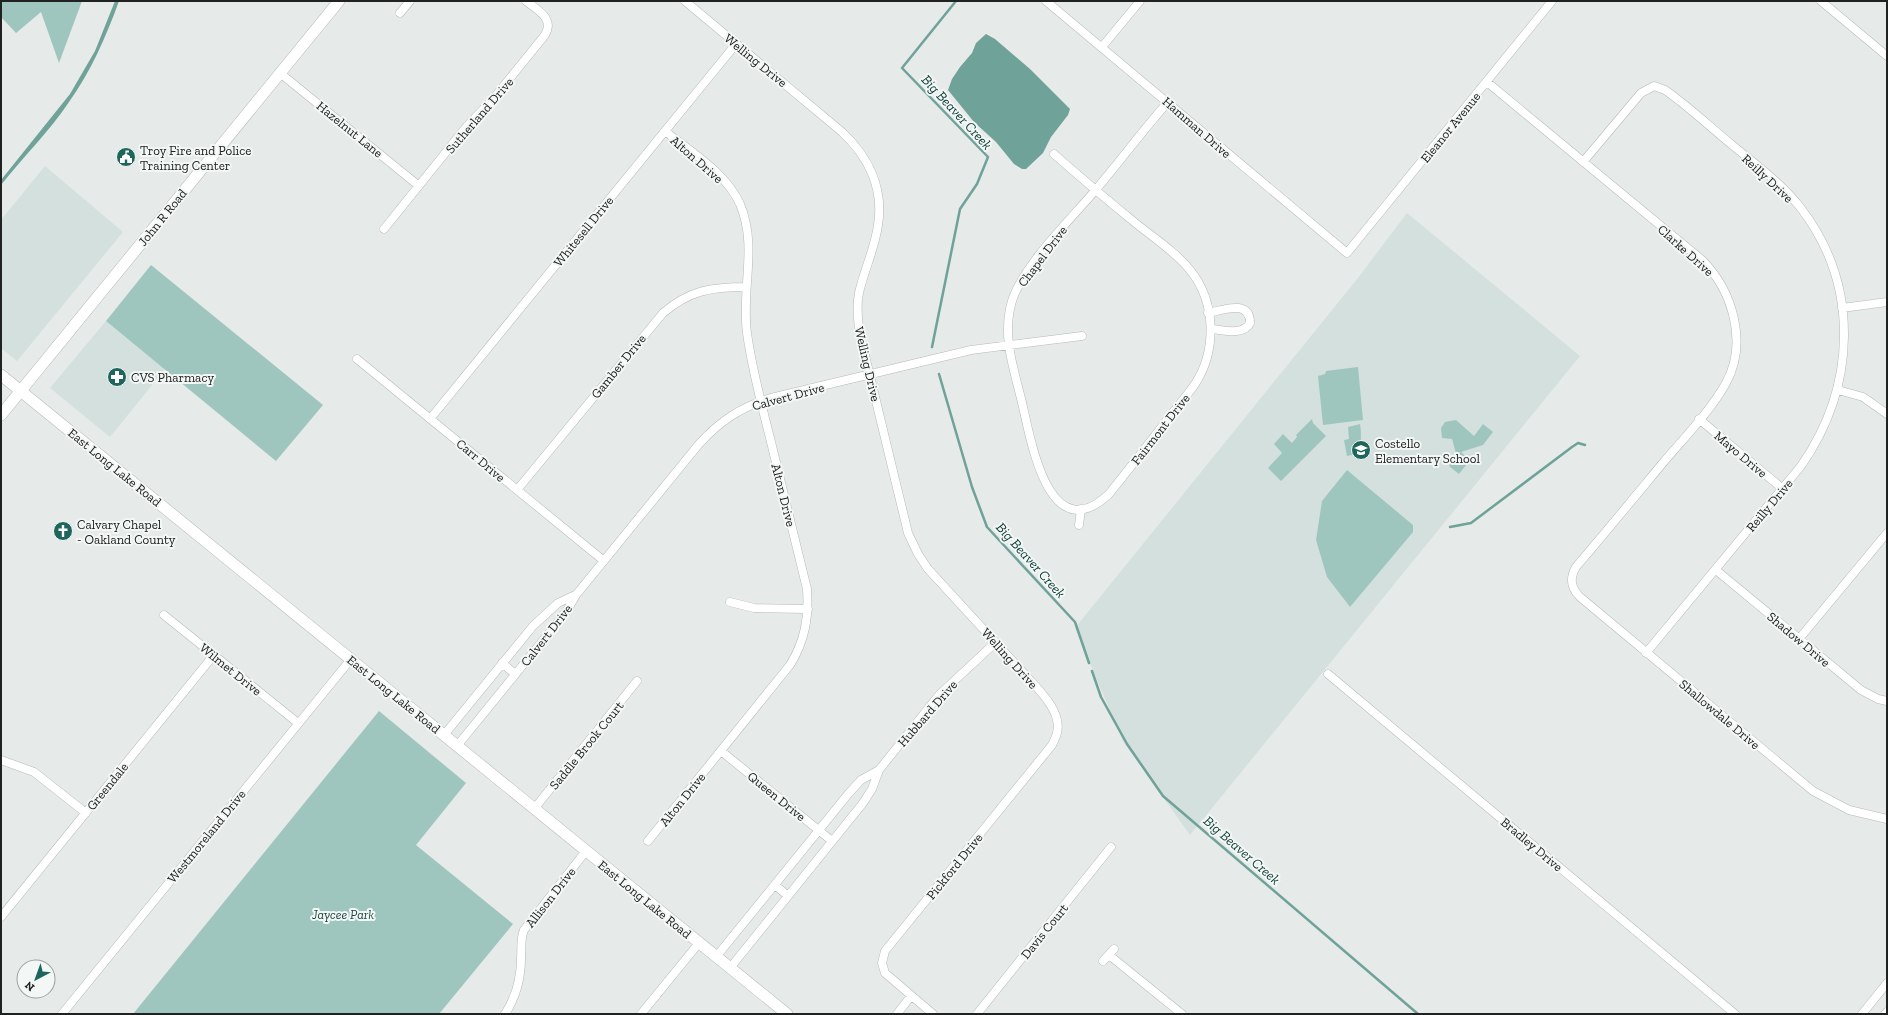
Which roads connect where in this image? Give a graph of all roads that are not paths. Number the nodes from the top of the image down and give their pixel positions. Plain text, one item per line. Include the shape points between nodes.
1 (339, 1) edge
2 (410, 1) edge
3 (526, 1) edge
4 (685, 1) edge
5 (1046, 1) edge
6 (1140, 1) edge
7 (1552, 1) edge
8 (1821, 1) edge
9 (400, 13) dead end
10 (736, 44) junction
11 (1102, 47) junction
12 (1887, 56) edge
13 (280, 73) junction
14 (1487, 82) junction
15 (1168, 102) junction
16 (665, 131) junction
17 (1054, 154) dead end
18 (1583, 162) junction
19 (419, 186) junction
20 (1095, 190) junction
21 (384, 229) dead end
22 (1347, 253) joint
23 (746, 287) junction
24 (1887, 302) edge
25 (1842, 308) junction
26 (1208, 313) junction
27 (1211, 329) junction
28 (1082, 336) dead end
29 (1008, 344) junction
30 (357, 359) dead end
31 (870, 374) junction
32 (1, 375) edge
33 (1838, 390) junction
34 (20, 391) junction
35 (761, 401) junction
36 (1887, 414) edge
37 (1, 415) edge
38 (430, 419) junction
39 (1699, 419) junction
40 (1783, 489) junction
41 (517, 490) junction
42 (1081, 509) junction
43 (1079, 525) dead end
44 (1887, 533) edge
45 (604, 561) junction
46 (1716, 570) junction
47 (1571, 581) joint
48 (576, 595) junction
49 (730, 602) dead end
50 (808, 610) junction
51 (164, 615) dead end
52 (1799, 639) junction
53 (996, 642) junction
54 (1646, 653) junction
55 (213, 656) junction
56 (351, 659) junction
57 (502, 663) junction
58 (515, 674) junction
59 (1328, 674) dead end
60 (637, 681) dead end
61 (1887, 702) edge
62 (298, 723) junction
63 (1057, 733) joint
64 (444, 735) junction
65 (457, 746) junction
66 (721, 751) junction
67 (1, 760) edge
68 (879, 770) junction
69 (534, 808) junction
70 (86, 813) junction
71 (1887, 819) edge
72 (819, 830) junction
73 (648, 841) dead end
74 (832, 841) junction
75 (1110, 847) dead end
76 (586, 851) junction
77 (774, 885) junction
78 (788, 896) junction
79 (1, 917) edge
80 (699, 942) junction
81 (716, 957) junction
82 (1103, 961) dead end
83 (730, 968) junction
84 (1886, 986) edge
85 (911, 996) junction
86 (62, 1014) edge
87 (505, 1014) edge
88 (641, 1014) edge
89 (787, 1014) edge
90 (897, 1014) edge
91 (933, 1014) edge
92 (977, 1014) edge
93 (1182, 1014) edge
94 (1735, 1014) edge
95 (1862, 1014) edge

1 - 13 main road, John R Road
2 - 9 street
3 - 19 street, Sutherland Drive via 546,18 549,26 545,35
4 - 10 street, Welling Drive
5 - 11 street, Hamman Drive
6 - 11 street
7 - 14 street, Eleanor Avenue
8 - 12 street
10 - 16 street, Whitesell Drive
10 - 31 street, Welling Drive via 853,142 863,154 873,174 879,204 878,225 859,294 858,318
11 - 15 street, Hamman Drive
13 - 19 street, Hazelnut Lane
13 - 34 main road, John R Road
14 - 18 street, Clarke Drive
14 - 22 street, Eleanor Avenue
15 - 20 street, Chapel Drive
15 - 22 street, Hamman Drive
16 - 23 street, Alton Drive via 716,172 740,203 749,235
16 - 38 street, Whitesell Drive
17 - 20 street, Fairmont Drive
18 - 25 street, Reilly Drive via 1641,93 1654,86 1665,90 1776,181 1796,203 1825,248 1838,286
18 - 39 street, Clarke Drive via 1702,260 1716,276 1726,295 1735,325 1733,364 1726,383
19 - 21 street, Sutherland Drive
20 - 26 street, Fairmont Drive via 1190,270 1201,286
20 - 29 street, Chapel Drive via 1040,255 1017,288 1009,314
23 - 35 street, Alton Drive via 746,331
23 - 41 street, Gamber Drive via 719,287 702,291 683,298 663,313
24 - 25 street
25 - 33 street, Reilly Drive via 1844,347
26 - 27 street, Fairmont Drive
26 - 27 street via 1238,307 1247,311 1250,316 1250,323 1244,330
27 - 42 street, Fairmont Drive via 1210,348 1195,383 1109,494 1098,504 1086,510
28 - 29 street, Calvert Drive
29 - 31 street, Calvert Drive
29 - 42 street, Chapel Drive via 1035,460 1055,498 1072,509
30 - 38 street, Carr Drive
31 - 35 street, Calvert Drive
31 - 53 street, Welling Drive via 910,540 928,569
32 - 34 main road, East Long Lake Road
33 - 36 street via 1864,398
33 - 40 street, Reilly Drive via 1818,440
34 - 37 main road, John R Road
34 - 56 main road, East Long Lake Road
35 - 45 street, Calvert Drive via 731,415 708,434
35 - 50 street, Alton Drive via 807,589
38 - 41 street, Carr Drive
39 - 40 street, Mayo Drive
39 - 47 street, Clarke Drive via 1576,567
40 - 46 street, Reilly Drive
41 - 45 street, Carr Drive
42 - 43 street
44 - 52 street
45 - 48 street, Calvert Drive
46 - 52 street, Shadow Drive
46 - 54 street, Reilly Drive
47 - 54 street, Shallowdale Drive via 1573,589 1580,597
48 - 57 street, Calvert Drive via 558,604 539,619
48 - 58 street, Calvert Drive via 566,612
49 - 50 street via 754,608
50 - 66 street, Alton Drive via 803,638 795,656
51 - 55 street, Wilmet Drive
52 - 61 street, Shadow Drive via 1861,690
53 - 63 street, Welling Drive via 1045,698 1057,719
53 - 68 street, Hubbard Drive via 939,695
54 - 71 street, Shallowdale Drive via 1813,791 1849,810
55 - 62 street, Wilmet Drive
55 - 70 street, Greendale
56 - 62 street, Westmoreland Drive
56 - 64 main road, East Long Lake Road
57 - 58 street, Calvert Drive
57 - 64 street, Calvert Drive
58 - 65 street, Calvert Drive
59 - 94 street, Bradley Drive
60 - 69 street, Saddle Brook Court
62 - 86 street, Westmoreland Drive
63 - 85 street, Pickford Drive via 1052,744 885,951 882,963 885,973
64 - 65 main road, East Long Lake Road
65 - 69 main road, East Long Lake Road
66 - 72 street, Queen Drive
66 - 73 street, Alton Drive
67 - 70 street via 34,772
68 - 72 street, Hubbard Drive via 854,786
68 - 74 street, Hubbard Drive via 868,796
69 - 76 main road, East Long Lake Road
70 - 79 street, Greendale
72 - 74 street, Queen Drive
72 - 77 street, Hubbard Drive
74 - 78 street, Hubbard Drive
75 - 92 street, Davis Court
76 - 80 main road, East Long Lake Road
76 - 87 street, Allison Drive via 524,930 519,981
77 - 78 street
77 - 81 street, Hubbard Drive
78 - 83 street, Hubbard Drive
80 - 81 main road, East Long Lake Road
80 - 88 street
81 - 83 main road, East Long Lake Road
82 - 93 street via 1112,952
83 - 89 main road, East Long Lake Road
84 - 95 street
85 - 90 street
85 - 91 street

